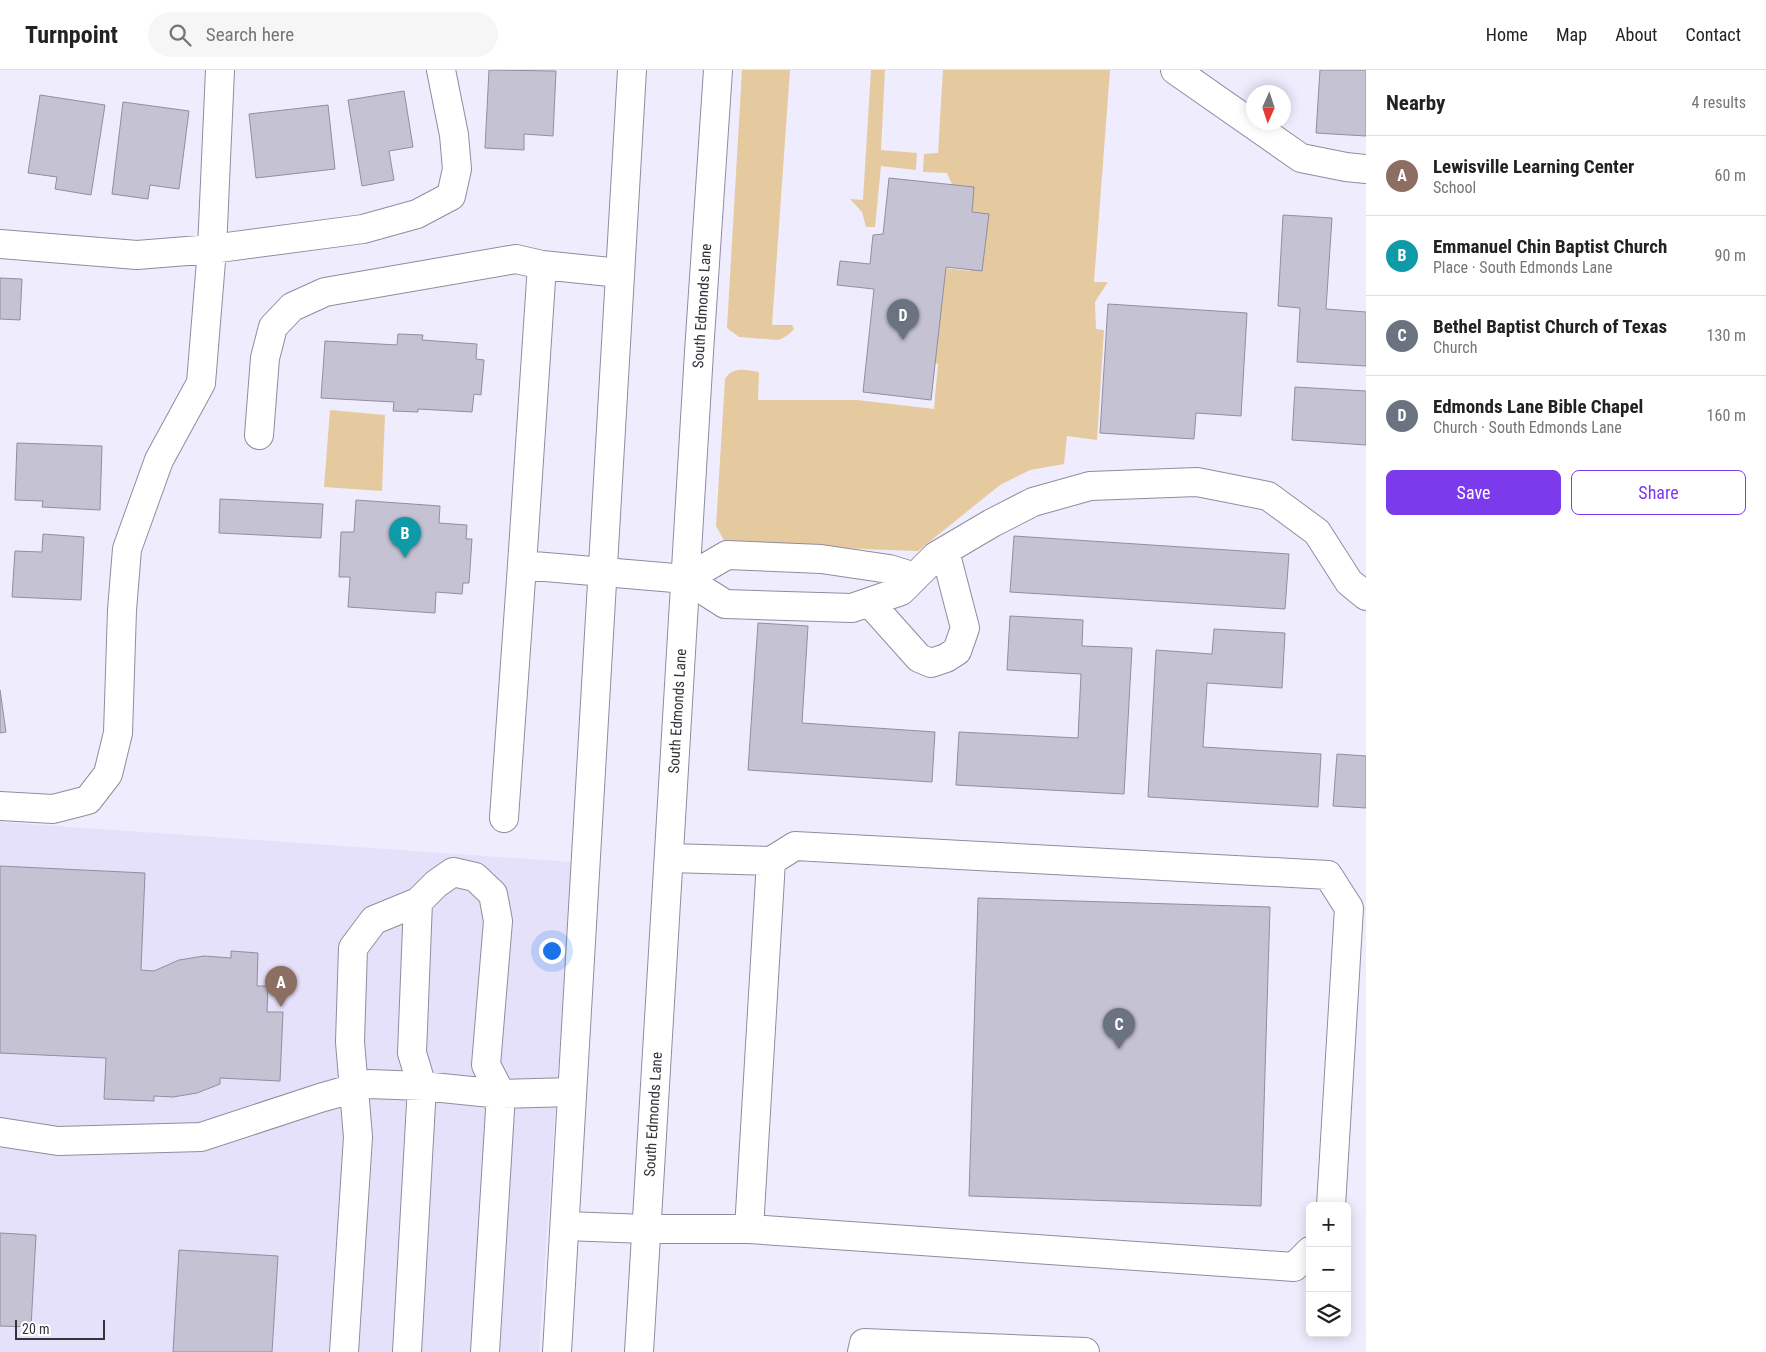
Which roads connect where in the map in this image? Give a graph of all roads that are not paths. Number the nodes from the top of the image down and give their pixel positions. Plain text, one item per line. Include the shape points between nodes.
1 (220, 70) edge
2 (442, 70) edge
3 (632, 70) edge
4 (718, 70) edge
5 (1175, 70) edge
6 (1366, 169) edge
7 (0, 244) edge
8 (212, 250) junction
9 (542, 265) junction
10 (620, 273) junction
11 (258, 436) dead end
12 (944, 551) junction
13 (522, 565) junction
14 (603, 572) junction
15 (915, 577) junction
16 (686, 578) junction
17 (1366, 596) edge
18 (869, 602) junction
19 (0, 806) edge
20 (504, 818) dead end
21 (669, 858) junction
22 (771, 861) junction
23 (418, 902) junction
24 (422, 1086) junction
25 (353, 1088) junction
26 (572, 1092) junction
27 (501, 1094) junction
28 (0, 1132) edge
29 (1331, 1202) edge
30 (565, 1226) junction
31 (646, 1229) junction
32 (749, 1229) junction
33 (1306, 1255) edge
34 (951, 1349) edge
35 (344, 1352) edge
36 (407, 1352) edge
37 (485, 1352) edge
38 (557, 1352) edge
39 (639, 1352) edge
40 (862, 1352) edge
41 (1085, 1352) edge

1 - 8 main road
2 - 8 main road via 457,168 450,196 417,214 364,230
3 - 10 main road
4 - 16 main road, South Edmonds Lane
5 - 6 main road via 1301,158
7 - 8 main road via 137,254
8 - 19 main road via 201,382 159,460 127,549 118,733 108,774 88,800 53,809
9 - 10 main road
9 - 11 main road via 516,259 325,292 292,306 273,328 265,358
9 - 13 main road
10 - 14 main road
12 - 15 main road
12 - 17 main road via 1033,502 1090,486 1197,482 1268,496 1317,532 1349,582
12 - 18 main road via 965,628 956,651 946,658 931,663 919,658
13 - 14 main road
13 - 20 main road
14 - 16 main road
14 - 26 main road
15 - 16 main road via 889,569 821,559 727,555
15 - 18 main road via 901,591
16 - 18 main road via 725,604 852,608
16 - 21 main road, South Edmonds Lane
21 - 22 main road
21 - 31 main road, South Edmonds Lane
22 - 29 main road via 795,846 1328,875 1349,908
22 - 32 main road
23 - 24 main road via 412,1053
23 - 25 main road via 374,920 353,948 350,1042
23 - 27 main road via 453,872 475,877 492,894 498,921 486,1065
24 - 25 main road via 369,1084
24 - 27 main road
24 - 36 main road
25 - 28 main road via 201,1137 58,1141
25 - 35 main road via 358,1137
26 - 27 main road
26 - 30 main road
27 - 37 main road
30 - 31 main road
30 - 38 main road
31 - 32 main road
31 - 39 main road, South Edmonds Lane
32 - 33 main road via 1294,1267
34 - 40 main road via 864,1343
34 - 41 main road

